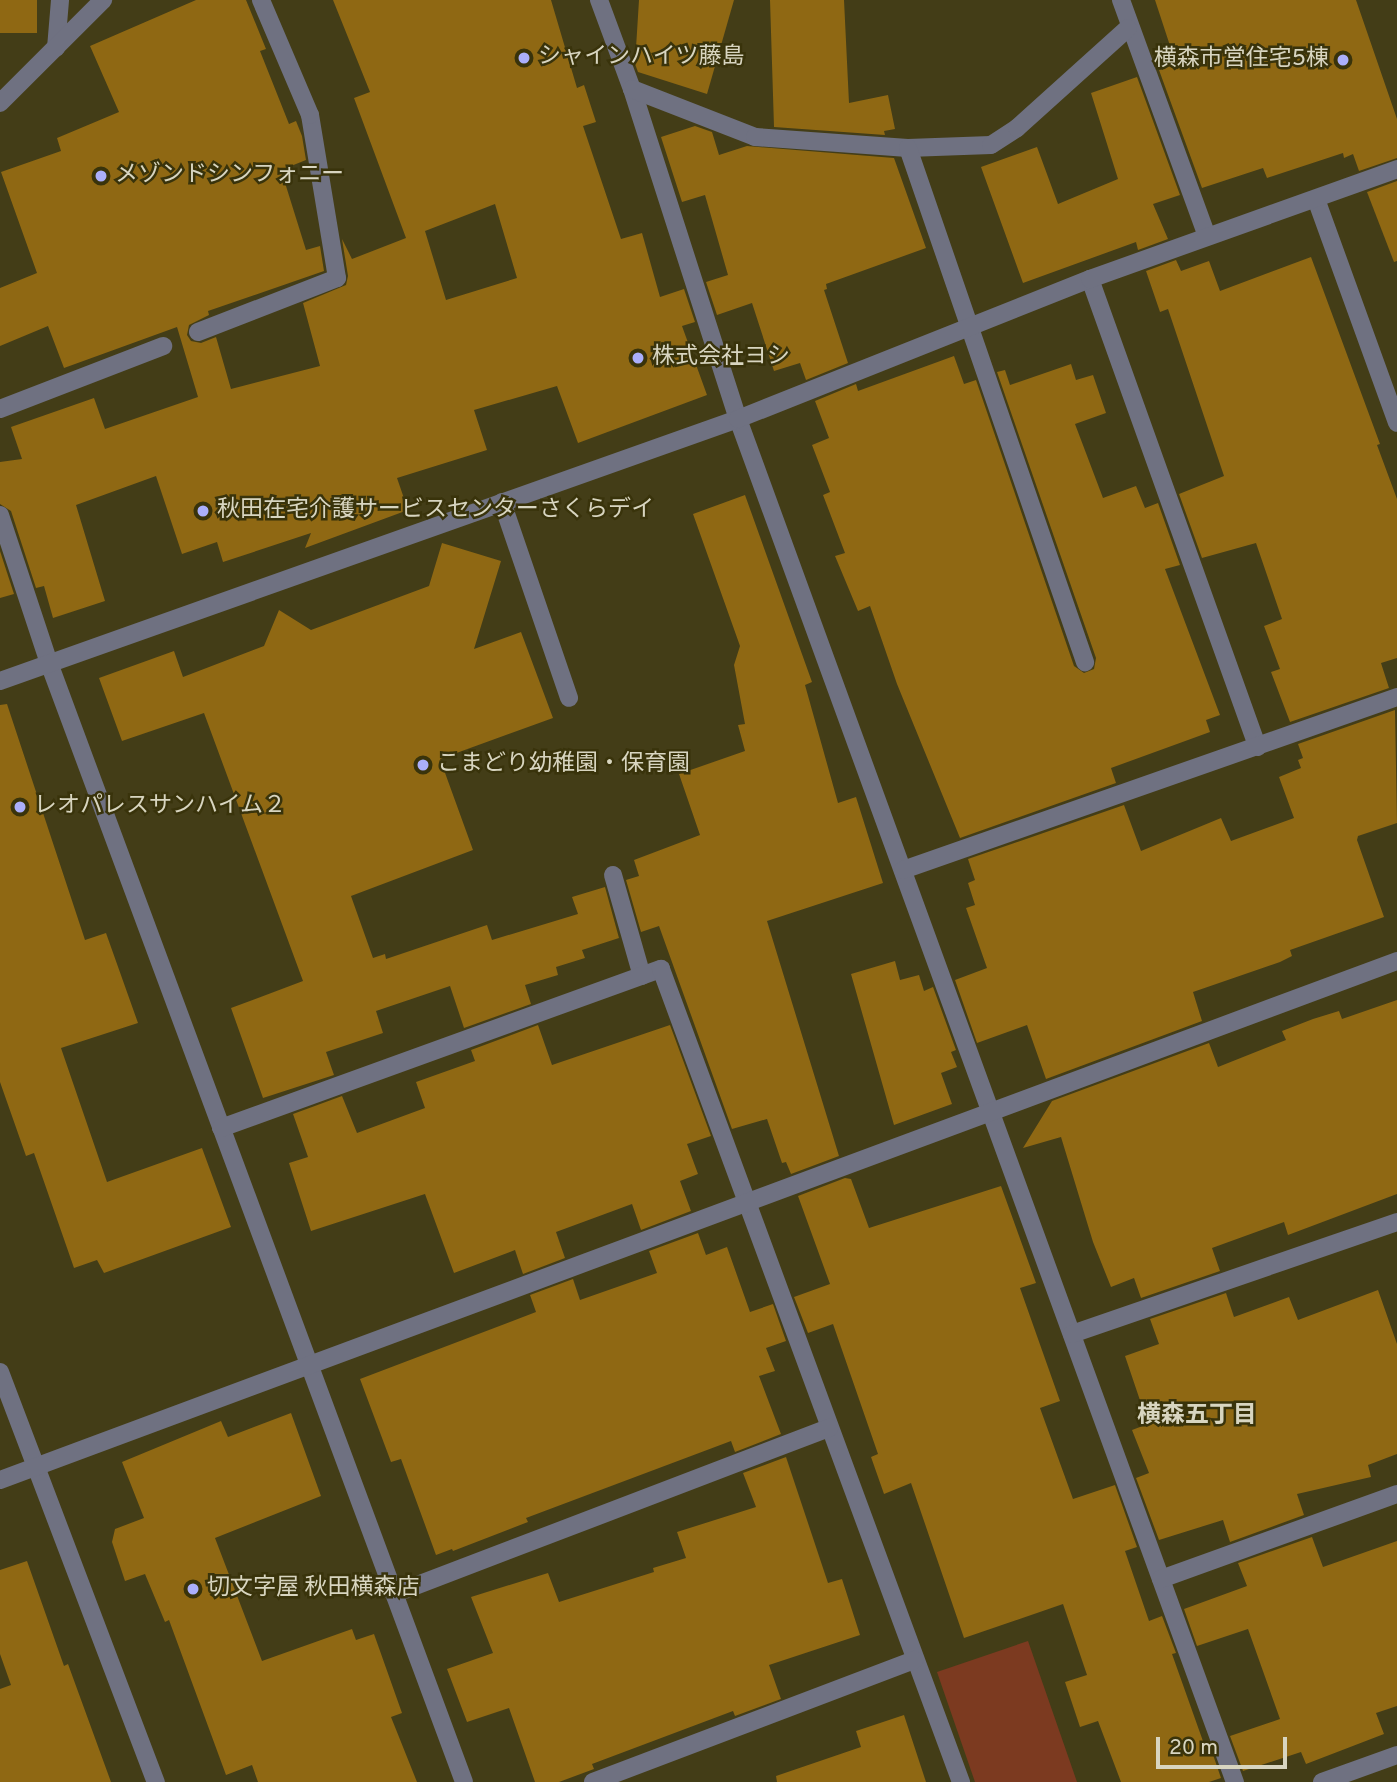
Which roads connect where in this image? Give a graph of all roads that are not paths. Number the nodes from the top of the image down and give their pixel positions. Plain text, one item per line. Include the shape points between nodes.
1 (60, 0) edge
2 (103, 0) edge
3 (261, 0) edge
4 (600, 0) edge
5 (1121, 0) edge
6 (1128, 27) junction
7 (56, 48) junction
8 (632, 89) junction
9 (0, 103) edge
10 (908, 148) junction
11 (1397, 169) edge
12 (1316, 199) junction
13 (1207, 236) junction
14 (1090, 279) junction
15 (968, 327) junction
16 (198, 332) dead end
17 (163, 346) dead end
18 (0, 409) edge
19 (738, 419) junction
20 (1397, 423) edge
21 (502, 502) junction
22 (0, 515) edge
23 (1085, 662) dead end
24 (49, 663) junction
25 (0, 681) edge
26 (1397, 697) edge
27 (569, 698) dead end
28 (1258, 747) junction
29 (903, 870) junction
30 (613, 875) dead end
31 (1397, 961) edge
32 (642, 976) junction
33 (991, 1112) junction
34 (221, 1128) junction
35 (744, 1201) junction
36 (1397, 1222) edge
37 (1072, 1334) junction
38 (310, 1366) junction
39 (0, 1372) edge
40 (829, 1429) junction
41 (34, 1468) junction
42 (0, 1480) edge
43 (1397, 1494) edge
44 (1161, 1579) junction
45 (394, 1594) junction
46 (915, 1660) junction
47 (1397, 1755) edge
48 (156, 1782) edge
49 (464, 1782) edge
50 (593, 1782) edge
51 (961, 1782) edge
52 (1235, 1782) edge
53 (1322, 1782) edge

1 - 7 street
2 - 7 street
3 - 16 street via 310,115 337,278
4 - 8 street
5 - 6 street
6 - 10 street via 1017,128 991,145
6 - 13 street
7 - 9 street
8 - 10 street via 755,137
8 - 19 street
10 - 15 street
11 - 12 street
12 - 13 street
12 - 20 street
13 - 14 street
14 - 15 street
14 - 28 street
15 - 19 street
15 - 23 street
17 - 18 street
19 - 21 street
19 - 29 street
21 - 24 street
21 - 27 street
22 - 24 street
24 - 25 street
24 - 34 street
26 - 28 street
28 - 29 street
29 - 33 street
30 - 32 street
31 - 33 street
32 - 34 street
32 - 35 street via 661,969
33 - 35 street
33 - 37 street
34 - 38 street
35 - 38 street
35 - 40 street
36 - 37 street
37 - 44 street
38 - 41 street
38 - 45 street
39 - 41 street
40 - 45 street
40 - 46 street
41 - 42 street
41 - 48 street
43 - 44 street
44 - 52 street
45 - 49 street
46 - 50 street
46 - 51 street
47 - 53 street

